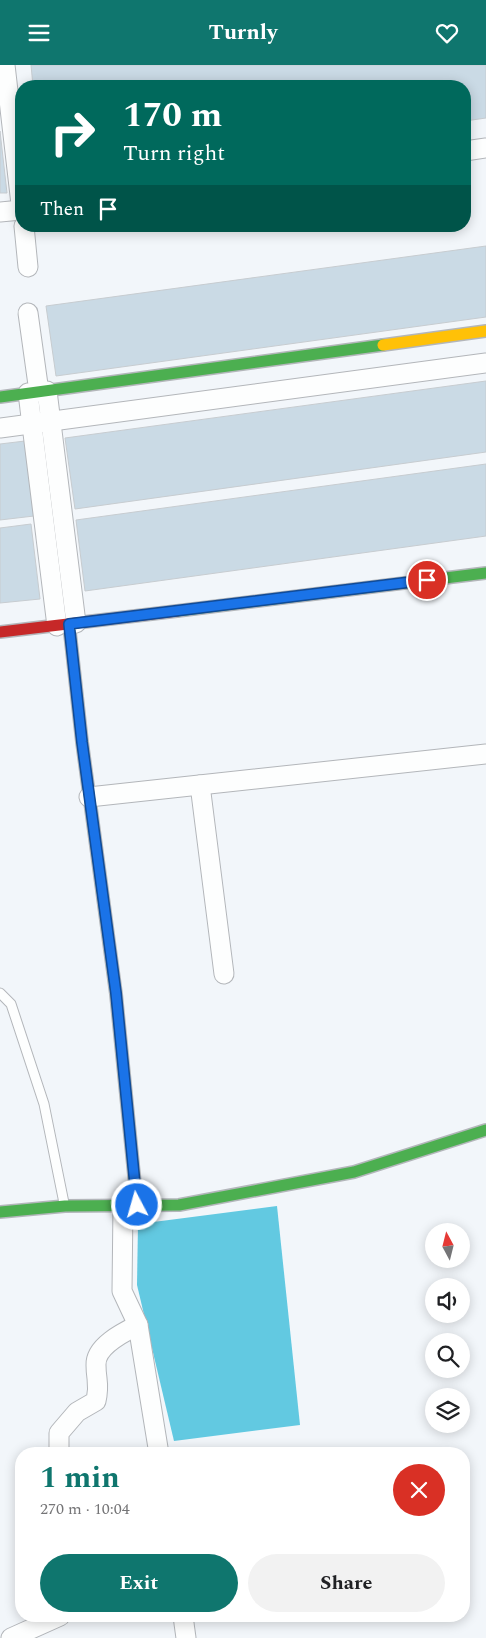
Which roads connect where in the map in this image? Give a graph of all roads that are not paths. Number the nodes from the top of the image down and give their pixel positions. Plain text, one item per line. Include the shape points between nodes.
1 (5, 65) edge
2 (486, 148) edge
3 (471, 150) edge
4 (15, 152) edge
5 (15, 211) edge
6 (0, 212) edge
7 (25, 232) edge
8 (28, 267) dead end
9 (28, 313) dead end
10 (486, 331) edge
11 (486, 363) edge
12 (38, 392) junction
13 (0, 397) edge
14 (50, 421) junction
15 (32, 423) junction
16 (0, 428) edge
17 (486, 573) edge
18 (67, 625) junction
19 (0, 633) edge
20 (486, 754) edge
21 (200, 785) junction
22 (90, 797) junction
23 (224, 974) dead end
24 (0, 993) edge
25 (486, 1131) edge
26 (130, 1205) junction
27 (65, 1206) junction
28 (0, 1212) edge
29 (138, 1325) junction
30 (59, 1447) edge
31 (158, 1447) edge
32 (47, 1622) edge
33 (184, 1622) edge
34 (11, 1638) edge
35 (186, 1638) edge

1 - 4 street
2 - 3 street
5 - 6 street
7 - 8 street
9 - 12 street
10 - 12 street
11 - 14 street
12 - 13 street
12 - 14 street
12 - 15 street
14 - 15 street
14 - 18 street
15 - 16 street
15 - 18 street
17 - 18 street
18 - 19 street
18 - 22 street
20 - 21 street
21 - 22 street
21 - 23 street
22 - 26 street via 116,993
24 - 27 lane via 10,1004 44,1104
25 - 26 street via 354,1172 179,1205
26 - 27 street
26 - 29 street via 122,1291
27 - 28 street
29 - 30 street via 105,1346 95,1362 99,1387 96,1401 77,1412 59,1433
29 - 31 street
32 - 34 street
33 - 35 street

